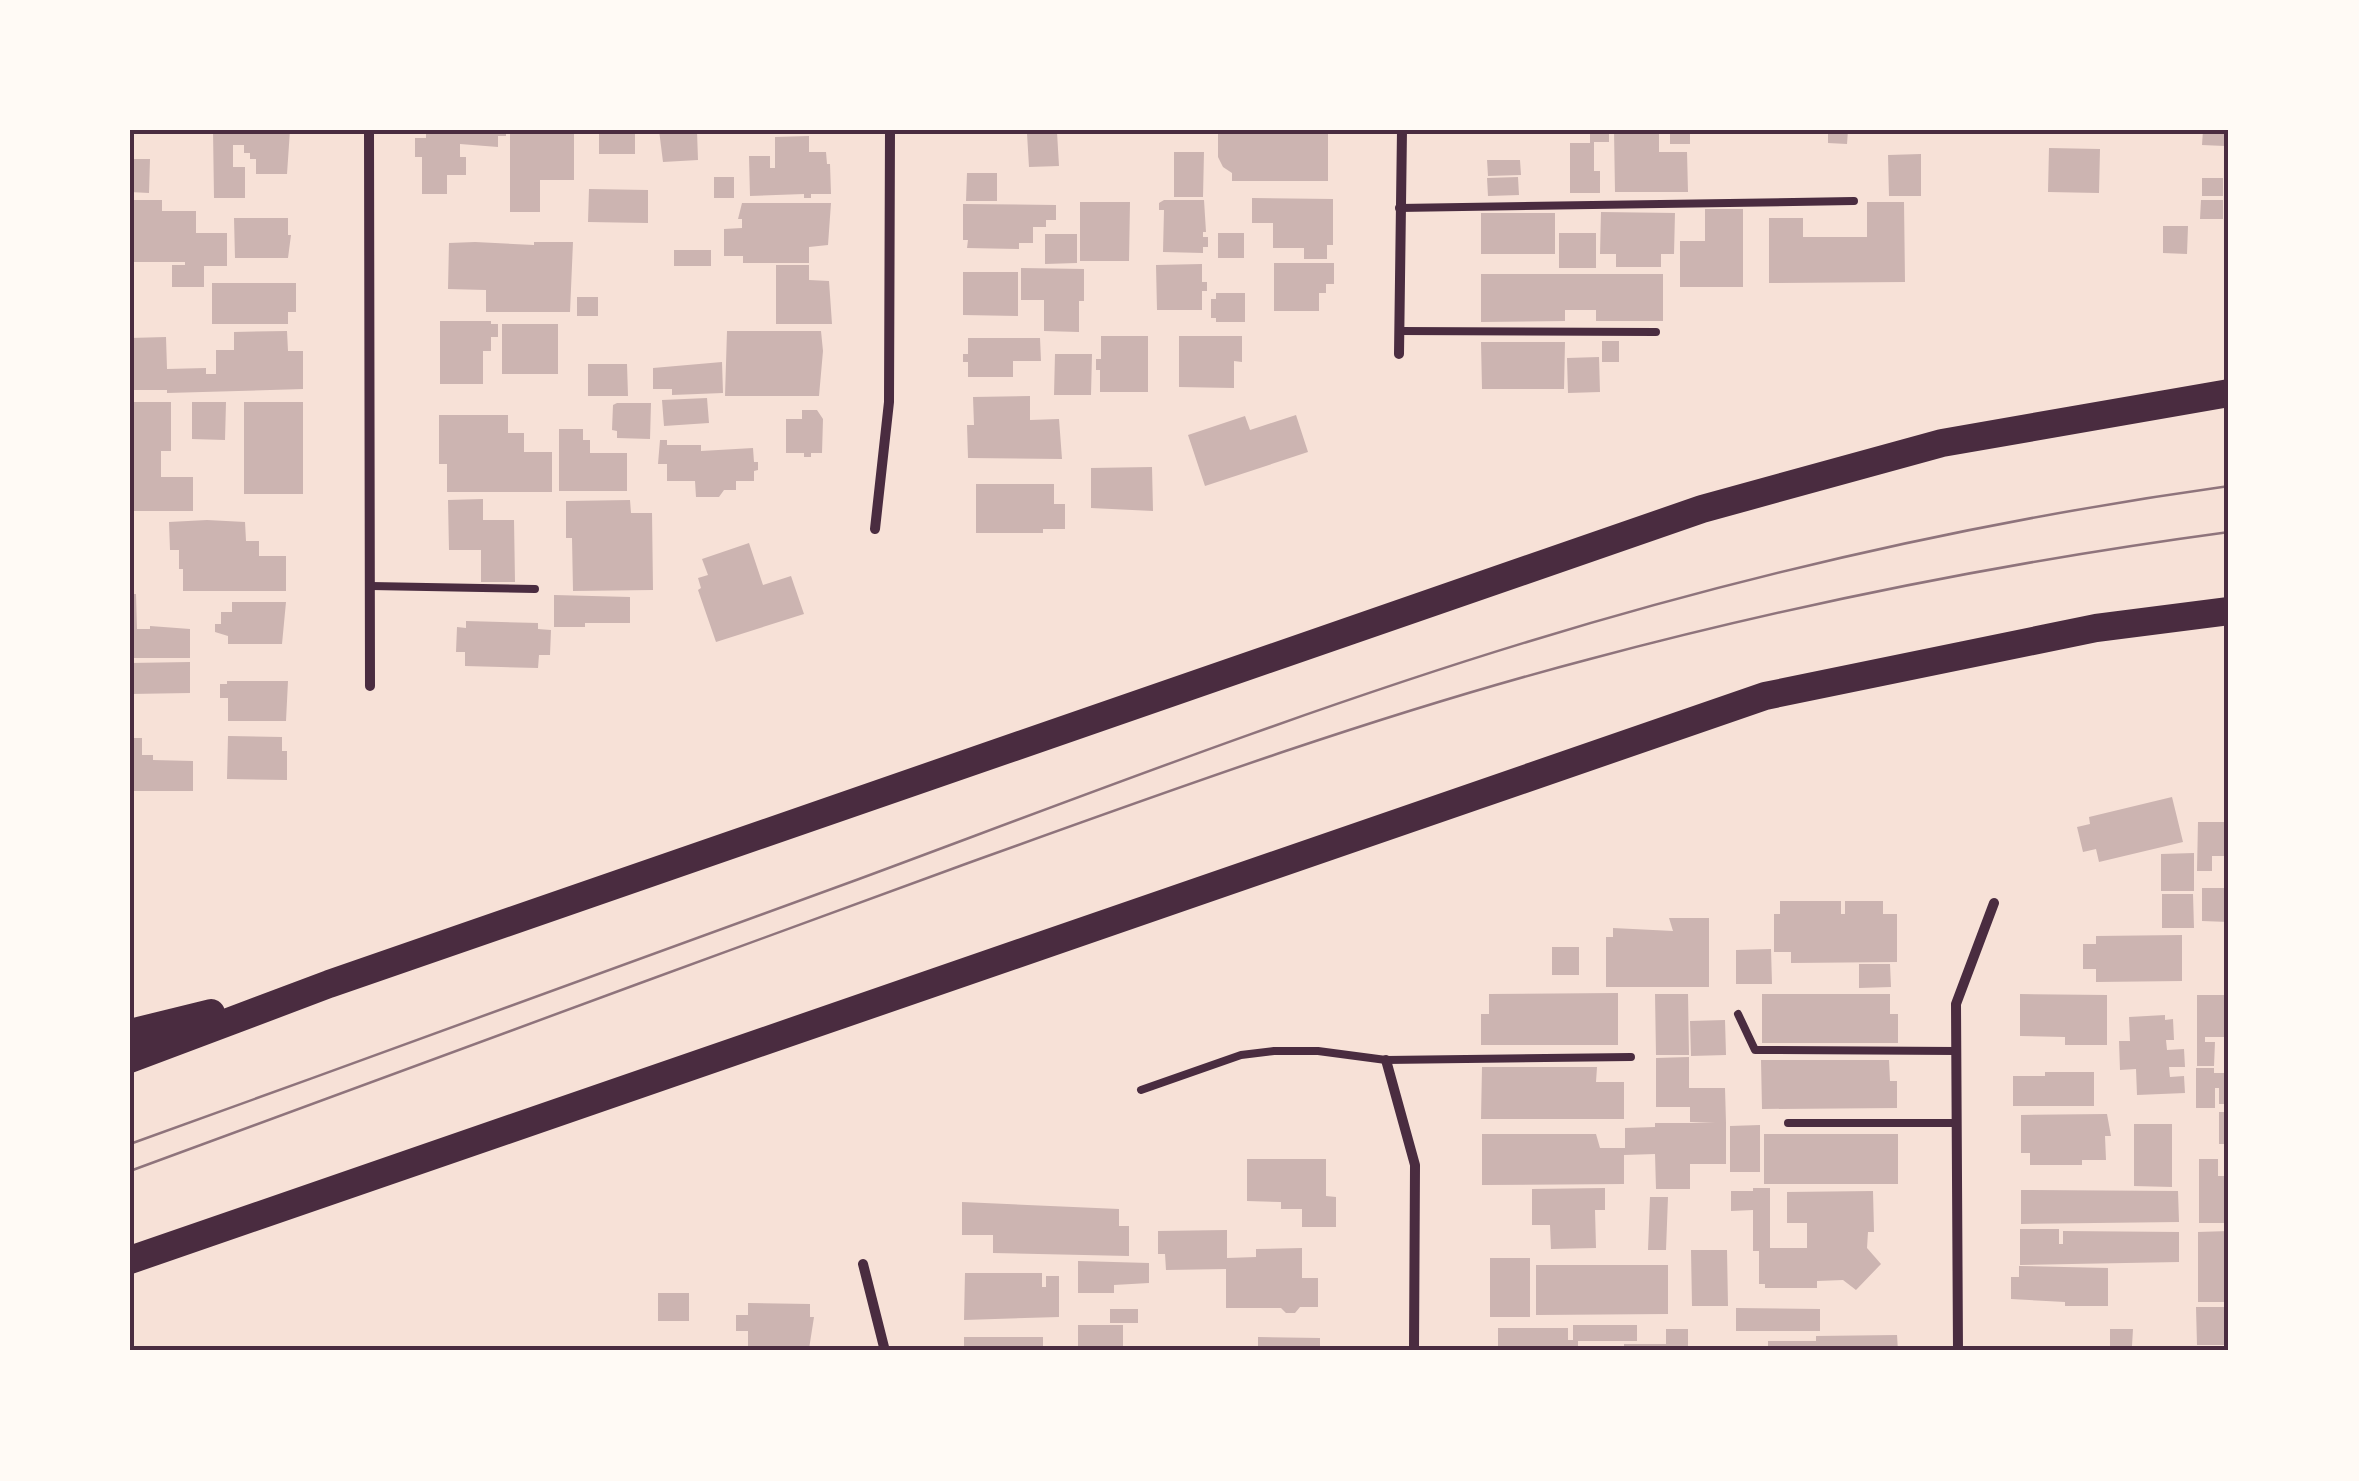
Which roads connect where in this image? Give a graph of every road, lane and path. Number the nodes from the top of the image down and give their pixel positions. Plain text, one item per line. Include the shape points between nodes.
1 (369, 130) edge
2 (890, 130) edge
3 (1402, 130) edge
4 (1854, 201) dead end
5 (1399, 208) junction
6 (1399, 330) junction
7 (1656, 332) dead end
8 (1399, 354) dead end
9 (2229, 393) edge
10 (874, 529) dead end
11 (371, 586) junction
12 (536, 589) dead end
13 (2229, 611) edge
14 (370, 686) dead end
15 (1994, 903) dead end
16 (329, 984) junction
17 (1738, 1014) dead end
18 (130, 1033) edge
19 (1956, 1050) junction
20 (1631, 1057) dead end
21 (130, 1060) edge
22 (1386, 1060) junction
23 (1141, 1090) dead end
24 (1788, 1123) dead end
25 (1956, 1123) junction
26 (130, 1260) edge
27 (863, 1264) dead end
28 (885, 1351) edge
29 (1414, 1351) edge
30 (1958, 1351) edge

1 - 11 street
2 - 10 street via 890,402
3 - 5 street
4 - 5 lane
5 - 6 street
6 - 7 lane
6 - 8 street
9 - 16 highway via 1942,443 1702,509
11 - 12 lane
11 - 14 street
13 - 26 highway via 2096,628 1765,696
15 - 19 street via 1956,1004
16 - 18 highway
16 - 21 highway
17 - 19 lane via 1754,1050
19 - 25 street
20 - 22 lane
22 - 23 lane via 1274,1050
22 - 29 street via 1414,1165
24 - 25 lane
25 - 30 street
27 - 28 street

